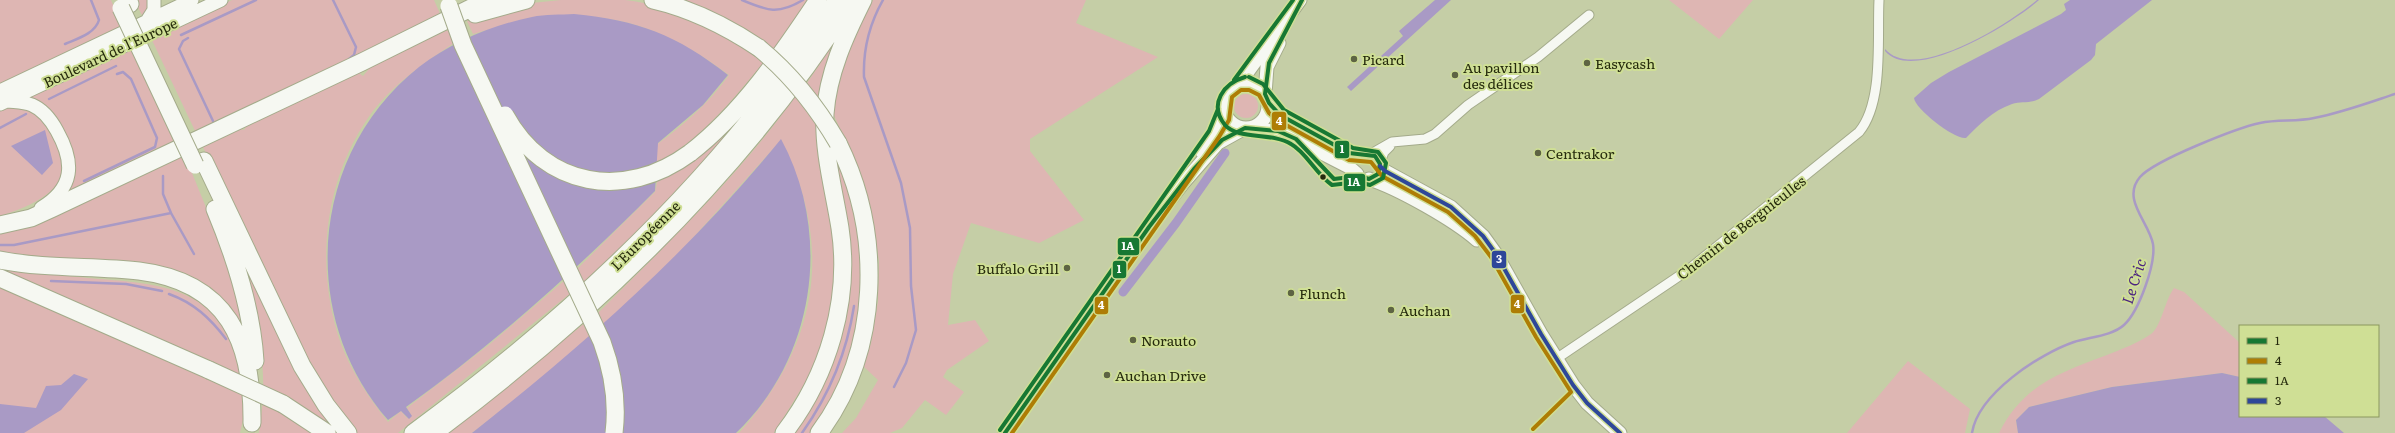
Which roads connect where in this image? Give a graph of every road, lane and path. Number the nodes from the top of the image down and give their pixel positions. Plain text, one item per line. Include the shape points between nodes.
1 (154, 0) edge
2 (164, 0) edge
3 (177, 0) edge
4 (192, 0) edge
5 (221, 0) edge
6 (487, 0) edge
7 (526, 0) edge
8 (653, 0) edge
9 (818, 0) edge
10 (837, 0) edge
11 (852, 0) edge
12 (863, 0) edge
13 (1301, 0) edge
14 (1879, 0) edge
15 (124, 3) edge
16 (447, 3) edge
17 (1589, 15) dead end
18 (147, 21) junction
19 (362, 62) junction
20 (1239, 84) junction
21 (1267, 98) junction
22 (2, 99) edge
23 (1224, 111) junction
24 (1248, 128) junction
25 (1373, 160) junction
26 (200, 163) junction
27 (1363, 176) junction
28 (4, 224) edge
29 (1149, 227) junction
30 (0, 260) edge
31 (1506, 272) junction
32 (0, 278) edge
33 (1556, 358) junction
34 (252, 428) edge
35 (327, 433) edge
36 (348, 433) edge
37 (413, 433) edge
38 (434, 433) edge
39 (614, 433) edge
40 (784, 433) edge
41 (819, 433) edge
42 (1005, 433) edge
43 (1620, 433) edge

1 - 18 main road via 154,10
2 - 3 main road
4 - 18 main road, Boulevard de l'Europe
5 - 22 main road, Boulevard de l'Europe
6 - 19 highway
7 - 19 highway via 456,21
8 - 41 highway, bridge via 706,18 759,48 798,85 815,107 838,143 851,171 864,215 869,255 869,289 864,328 855,362 838,401
9 - 16 highway, bridge via 745,98 713,133 690,153 658,172 626,181 587,180 559,170 535,152 514,130 470,40
10 - 37 highway, L'Européenne via 759,109 660,222 538,335
11 - 38 highway, L'Européenne via 770,115 677,222 591,305 509,375
12 - 40 highway via 836,61 826,106 826,145 842,252 841,288 836,322 820,374 801,409
13 - 20 main road
13 - 21 main road via 1268,64 1265,77
14 - 33 street, Chemin de Bergnieulles via 1873,108 1866,123 1850,141 1688,270
15 - 26 highway
16 - 39 highway, bridge via 463,45 602,342 610,364 614,390
17 - 25 street via 1538,57 1468,105 1435,134 1425,138 1398,140
18 - 22 main road, Boulevard de l'Europe
19 - 28 highway via 41,214
20 - 21 main road via 1255,85
20 - 23 main road via 1226,96
21 - 24 main road via 1268,113 1264,120
21 - 25 main road via 1280,115 1349,153
22 - 28 main road via 24,102 44,112 62,141 69,164 65,184 55,198 38,210
23 - 24 main road via 1231,122
23 - 29 main road via 1214,134
24 - 27 main road via 1281,132
24 - 29 main road via 1222,140 1215,147 1194,169
25 - 27 main road via 1377,175
25 - 27 main road via 1355,164
25 - 31 main road via 1461,214 1486,240
26 - 34 highway via 228,242 249,320 256,373
26 - 36 highway via 302,366 322,399
27 - 31 main road via 1466,231
29 - 42 main road
30 - 34 highway via 49,267 140,271 175,280 197,290 226,316 241,342 250,376
31 - 33 main road
32 - 35 highway, bridge via 283,404
33 - 43 main road via 1587,403

